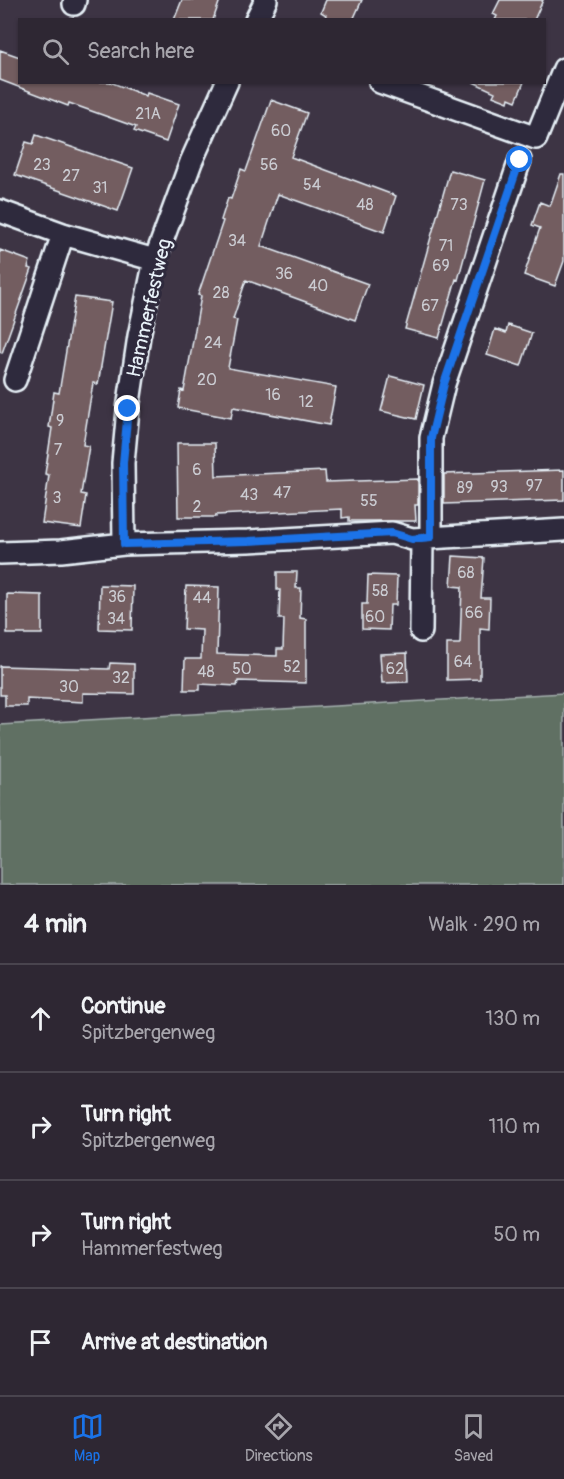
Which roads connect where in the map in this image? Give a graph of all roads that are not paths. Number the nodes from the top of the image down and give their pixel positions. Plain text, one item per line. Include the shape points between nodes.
1 (266, 0) edge
2 (257, 18) edge
3 (564, 69) edge
4 (225, 84) edge
5 (386, 84) edge
6 (520, 160) dead end
7 (0, 211) edge
8 (63, 234) junction
9 (155, 261) junction
10 (15, 380) dead end
11 (564, 530) edge
12 (427, 538) junction
13 (124, 544) junction
14 (0, 554) edge
15 (421, 631) dead end

1 - 2 street
3 - 5 street via 536,138
4 - 9 street, Hammerfestweg
6 - 12 street via 444,384 431,438
7 - 8 street
8 - 9 street
8 - 10 street
9 - 13 street, Hammerfestweg via 138,336 128,409 123,463
11 - 12 street
12 - 13 street via 412,539 392,533
12 - 15 street
13 - 14 street

